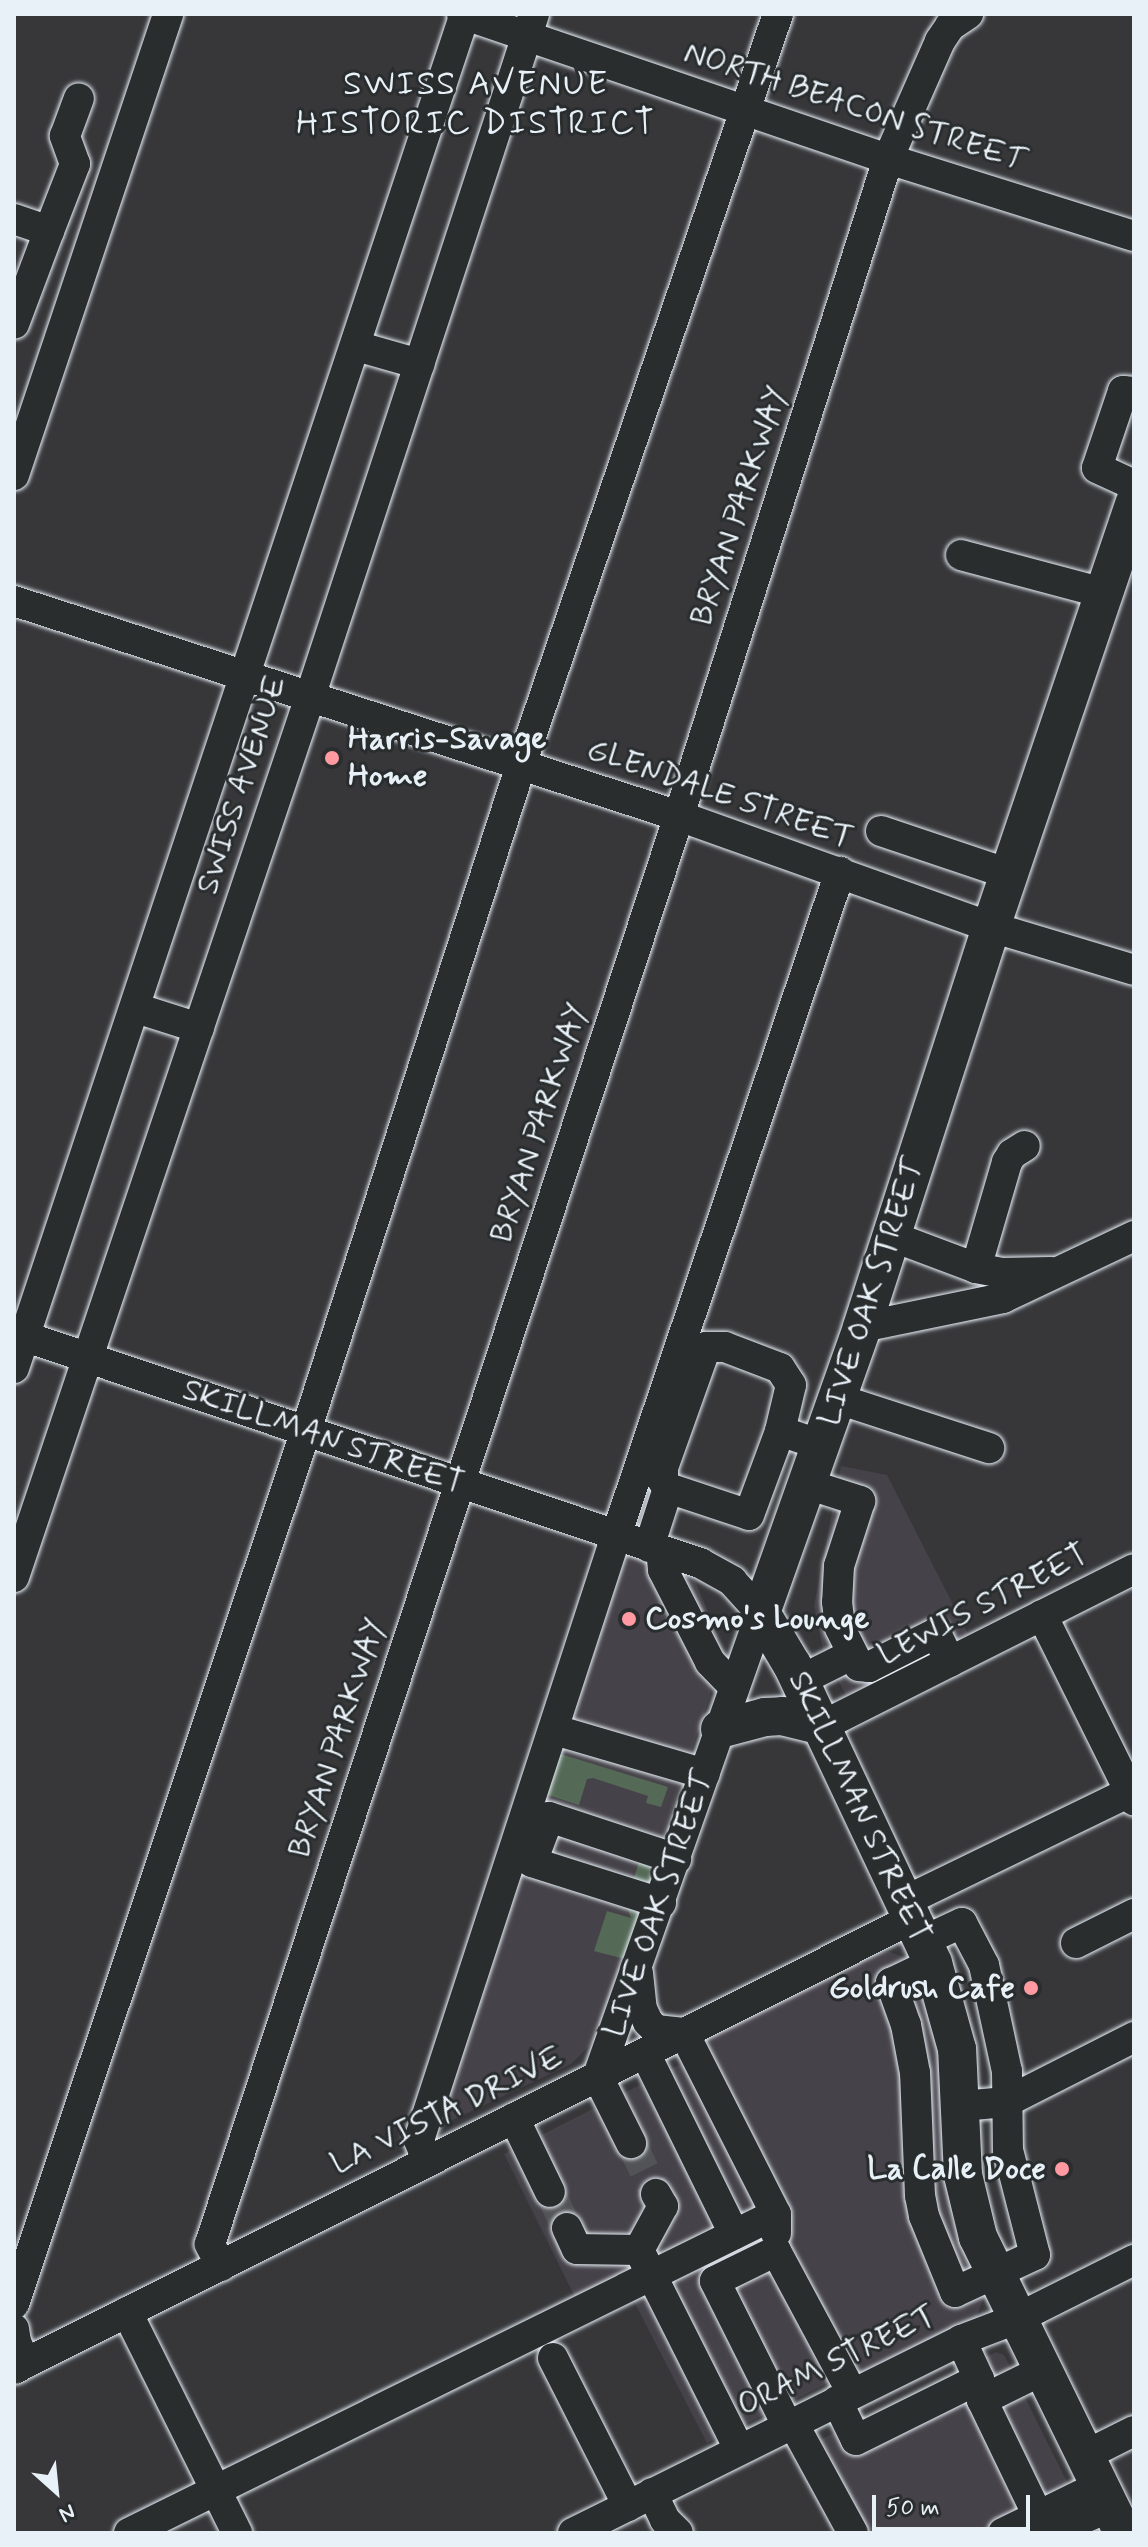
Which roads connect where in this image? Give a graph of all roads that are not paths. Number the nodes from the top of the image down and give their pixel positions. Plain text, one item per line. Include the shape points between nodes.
1 (168, 14) edge
2 (464, 14) edge
3 (778, 14) edge
4 (968, 14) edge
5 (530, 25) edge
6 (79, 98) dead end
7 (748, 111) junction
8 (888, 159) junction
9 (14, 219) edge
10 (49, 231) junction
11 (1134, 236) edge
12 (14, 324) edge
13 (356, 346) junction
14 (419, 364) junction
15 (1134, 392) edge
16 (14, 475) edge
17 (1134, 485) edge
18 (1134, 504) edge
19 (961, 555) dead end
20 (1116, 584) edge
21 (14, 601) edge
22 (245, 676) junction
23 (310, 697) junction
24 (521, 765) junction
25 (679, 816) junction
26 (881, 831) dead end
27 (840, 872) junction
28 (1009, 874) junction
29 (991, 927) junction
30 (1134, 970) edge
31 (136, 1008) junction
32 (199, 1028) junction
33 (1025, 1146) dead end
34 (891, 1236) junction
35 (1134, 1236) edge
36 (976, 1268) junction
37 (1065, 1271) junction
38 (862, 1327) junction
39 (19, 1334) edge
40 (89, 1357) junction
41 (14, 1368) edge
42 (838, 1399) junction
43 (306, 1431) junction
44 (780, 1431) junction
45 (821, 1445) junction
46 (989, 1448) dead end
47 (460, 1484) junction
48 (807, 1484) junction
49 (668, 1488) junction
50 (749, 1515) junction
51 (791, 1528) junction
52 (616, 1536) junction
53 (655, 1548) junction
54 (1134, 1569) edge
55 (14, 1577) edge
56 (761, 1613) junction
57 (1042, 1615) junction
58 (860, 1661) junction
59 (950, 1662) junction
60 (799, 1681) junction
61 (734, 1687) junction
62 (883, 1695) junction
63 (822, 1726) junction
64 (720, 1729) junction
65 (555, 1730) junction
66 (705, 1774) junction
67 (1132, 1796) edge
68 (676, 1859) junction
69 (661, 1903) junction
70 (1134, 1914) edge
71 (917, 1931) junction
72 (1076, 1943) dead end
73 (638, 1971) junction
74 (684, 2033) junction
75 (1134, 2037) edge
76 (645, 2053) junction
77 (598, 2077) junction
78 (1006, 2102) junction
79 (962, 2106) junction
80 (514, 2118) junction
81 (631, 2143) tunnel mouth
82 (427, 2160) junction
83 (550, 2192) tunnel mouth
84 (656, 2194) tunnel mouth
85 (776, 2214) junction
86 (567, 2228) tunnel mouth
87 (734, 2234) junction
88 (776, 2251) junction
89 (1134, 2260) edge
90 (645, 2262) junction
91 (221, 2266) junction
92 (994, 2274) junction
93 (14, 2304) edge
94 (127, 2312) junction
95 (1016, 2319) junction
96 (14, 2329) edge
97 (961, 2340) junction
98 (553, 2358) dead end
99 (20, 2366) edge
100 (1041, 2371) junction
101 (981, 2389) junction
102 (845, 2397) junction
103 (790, 2424) junction
104 (1134, 2431) edge
105 (739, 2449) junction
106 (215, 2489) junction
107 (1104, 2496) edge
108 (640, 2500) junction
109 (1043, 2525) edge
110 (145, 2529) edge
111 (237, 2533) edge
112 (573, 2533) edge
113 (678, 2533) edge
114 (853, 2533) edge
115 (1003, 2533) edge

1 - 16 street
2 - 5 street, NORTH BEACON STREET
2 - 13 street, SWISS AVENUE
3 - 7 street
4 - 8 street, BRYAN PARKWAY via 940,41
5 - 7 street, NORTH BEACON STREET
5 - 14 street, SWISS AVENUE
6 - 10 street via 65,136 75,164
7 - 8 street, NORTH BEACON STREET
7 - 24 street
8 - 11 street, NORTH BEACON STREET
8 - 25 street, BRYAN PARKWAY
9 - 10 street
10 - 12 street
13 - 14 street
13 - 22 street, SWISS AVENUE
14 - 23 street, SWISS AVENUE
15 - 17 street via 1123,391 1097,468
18 - 20 main road, LIVE OAK STREET
19 - 20 street
20 - 28 main road, LIVE OAK STREET
21 - 22 street, GLENDALE STREET
22 - 23 street, GLENDALE STREET
22 - 31 street, SWISS AVENUE
23 - 24 street, GLENDALE STREET
23 - 32 street, SWISS AVENUE
24 - 25 street, GLENDALE STREET
24 - 43 street
25 - 27 street, GLENDALE STREET
25 - 47 street, BRYAN PARKWAY
26 - 28 street
27 - 29 street, GLENDALE STREET
27 - 52 street
28 - 29 main road, LIVE OAK STREET
29 - 30 street, GLENDALE STREET
29 - 34 main road, LIVE OAK STREET
31 - 32 street
31 - 39 street, SWISS AVENUE
32 - 40 street, SWISS AVENUE
33 - 36 street via 1007,1162
34 - 36 street
34 - 38 main road, LIVE OAK STREET
35 - 37 street
36 - 37 street via 1001,1273
37 - 38 street via 1003,1298
38 - 42 main road, LIVE OAK STREET
39 - 40 street, SKILLMAN STREET
39 - 41 street, SWISS AVENUE
40 - 43 street, SKILLMAN STREET
40 - 55 street, SWISS AVENUE
42 - 45 main road, LIVE OAK STREET
42 - 46 street
43 - 47 street, SKILLMAN STREET
43 - 93 street
44 - 45 street
44 - 49 street via 791,1385 780,1368 725,1347 706,1347 663,1468
44 - 50 street
45 - 48 main road, LIVE OAK STREET
47 - 52 street, SKILLMAN STREET
47 - 91 street, BRYAN PARKWAY via 210,2244
48 - 51 main road, LIVE OAK STREET
48 - 58 street via 860,1501 839,1566 837,1602 840,1628
49 - 50 street
49 - 53 street
50 - 51 street
51 - 56 main road, LIVE OAK STREET
52 - 53 street, SKILLMAN STREET
52 - 65 street
53 - 56 street, SKILLMAN STREET via 718,1572
53 - 61 street via 710,1662
54 - 57 street, LEWIS STREET
56 - 60 main road, SKILLMAN STREET
56 - 61 street, LIVE OAK STREET
57 - 59 street, LEWIS STREET
57 - 67 street
58 - 59 street via 936,1633
58 - 60 street
58 - 62 street
59 - 62 street, LEWIS STREET
60 - 63 main road, SKILLMAN STREET
61 - 64 street, LIVE OAK STREET
62 - 63 street, LEWIS STREET
63 - 64 main road via 782,1716
63 - 71 main road, SKILLMAN STREET
64 - 66 street, LIVE OAK STREET
65 - 66 street
65 - 82 street via 419,2140
66 - 68 street, LIVE OAK STREET
67 - 71 street, LA VISTA DRIVE
68 - 69 street, LIVE OAK STREET
68 - 69 street via 549,1817 532,1862
69 - 73 street, LIVE OAK STREET
70 - 72 street
71 - 74 street, LA VISTA DRIVE
71 - 78 street via 962,1923 984,1965 1007,2071
71 - 79 main road, SKILLMAN STREET via 957,2049
71 - 92 street via 891,1983 915,2073 920,2196 955,2292
73 - 74 street via 648,2022 656,2030
73 - 77 street, LIVE OAK STREET
74 - 76 street, LA VISTA DRIVE
74 - 85 street
75 - 78 street
76 - 77 street, LA VISTA DRIVE
76 - 87 street
77 - 80 street, LA VISTA DRIVE
77 - 81 street
78 - 79 street
78 - 92 street via 1011,2166 1035,2255
79 - 92 main road, SKILLMAN STREET via 963,2175 978,2237
80 - 82 street, LA VISTA DRIVE
80 - 83 street
82 - 91 street, LA VISTA DRIVE
84 - 90 street via 663,2206
85 - 87 street
85 - 88 street
86 - 90 street via 577,2249
87 - 90 street
88 - 102 street
88 - 103 street via 715,2281
89 - 95 street, ORAM STREET
90 - 105 street
90 - 106 street
91 - 94 street, LA VISTA DRIVE
92 - 95 main road, SKILLMAN STREET
94 - 99 street, LA VISTA DRIVE
94 - 106 street
95 - 97 street, ORAM STREET
95 - 100 main road, SKILLMAN STREET
96 - 99 street
97 - 101 street
97 - 102 street, ORAM STREET
98 - 108 street
100 - 101 street
100 - 107 main road, SKILLMAN STREET
101 - 102 street via 856,2440
101 - 109 street
102 - 103 street, ORAM STREET
103 - 105 street, ORAM STREET
103 - 114 street
104 - 107 street
105 - 108 street, ORAM STREET
106 - 110 street
106 - 111 street
107 - 109 street
108 - 112 street, ORAM STREET
108 - 113 street
109 - 115 street

